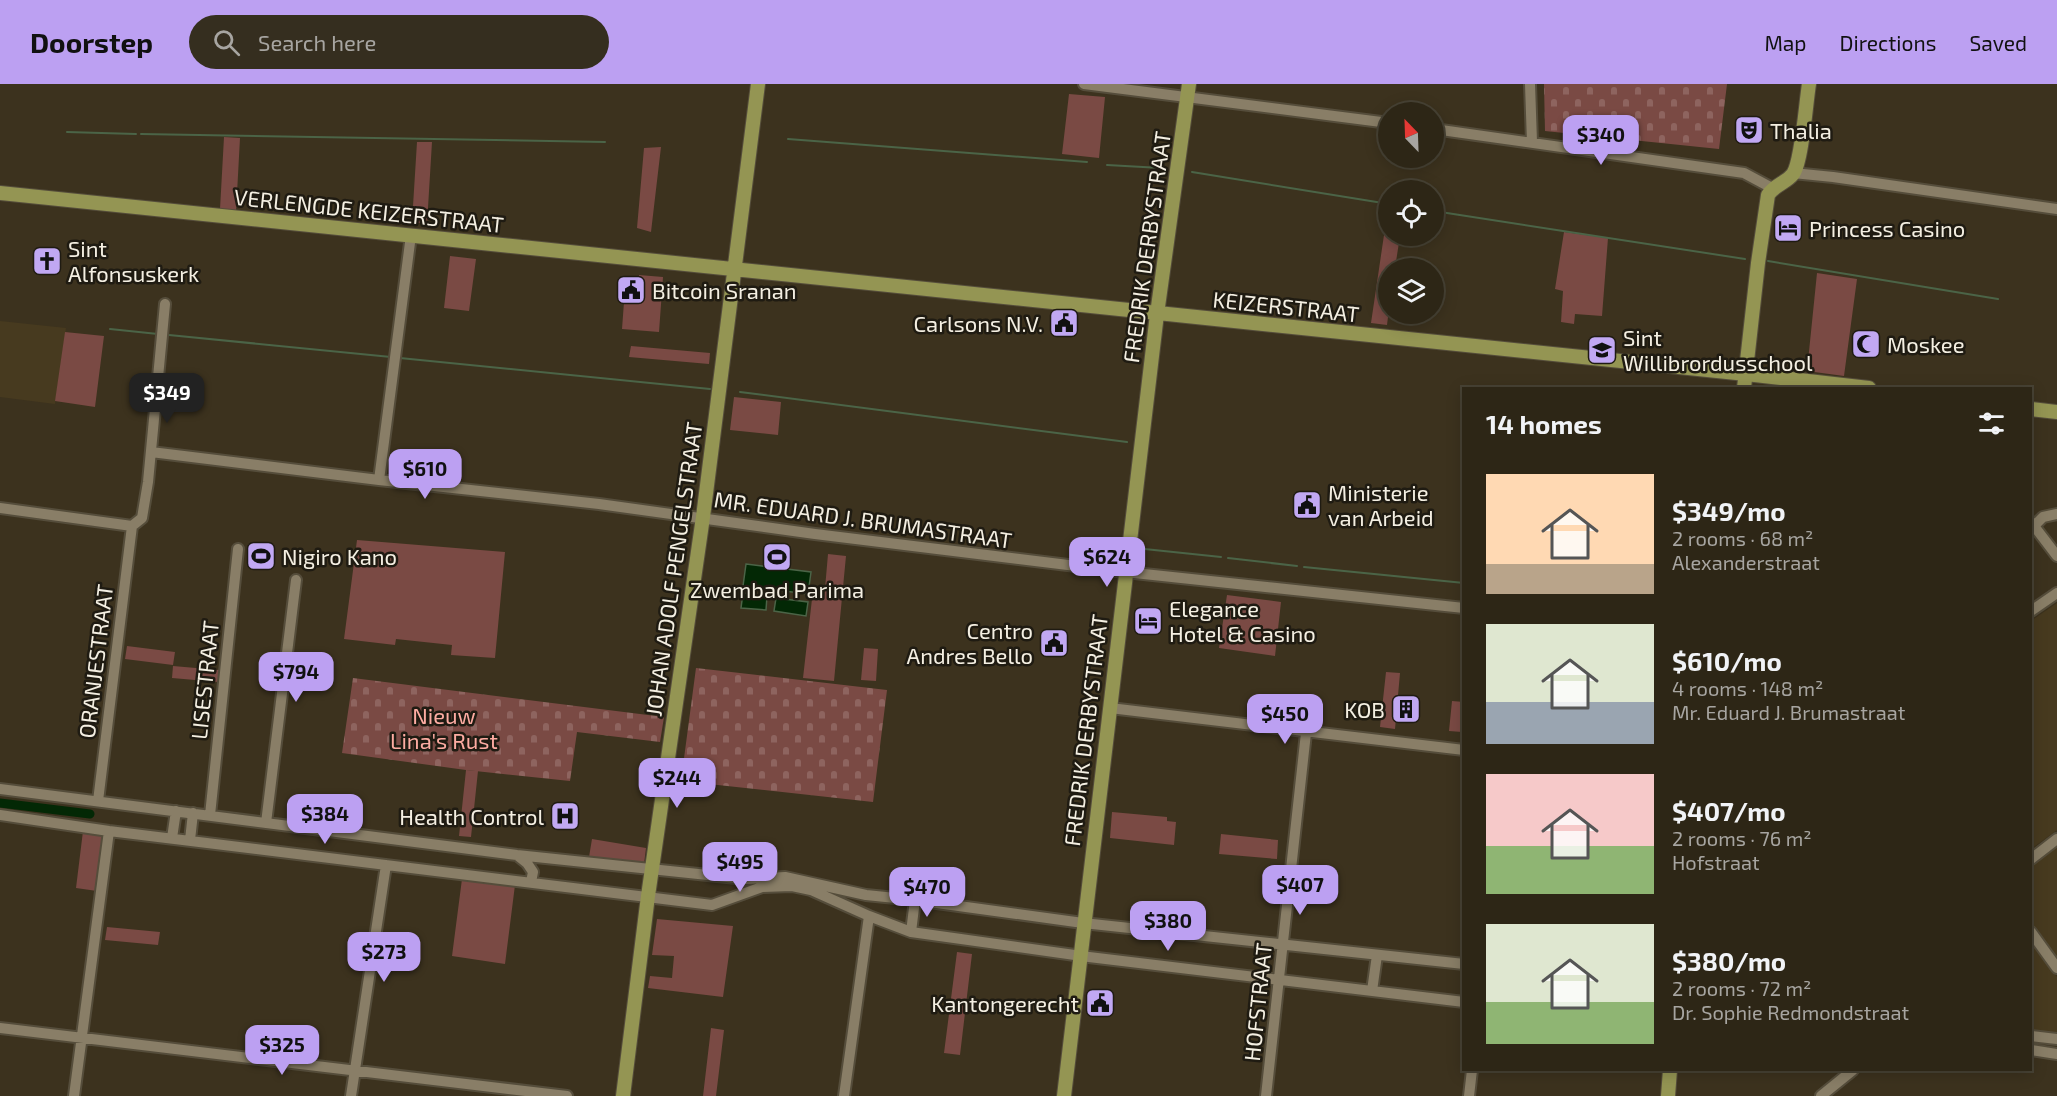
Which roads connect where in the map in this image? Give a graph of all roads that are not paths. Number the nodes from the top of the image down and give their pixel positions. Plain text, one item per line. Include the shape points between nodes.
1 (758, 84) edge
2 (1084, 84) edge
3 (1530, 84) edge
4 (1809, 84) edge
5 (1189, 90) edge
6 (1378, 121) edge
7 (1444, 130) edge
8 (1532, 142) junction
9 (1793, 173) junction
10 (1772, 188) junction
11 (0, 193) edge
12 (2057, 209) edge
13 (411, 235) junction
14 (735, 268) junction
15 (165, 304) dead end
16 (1157, 314) junction
17 (1746, 374) junction
18 (1744, 387) edge
19 (1860, 387) edge
20 (2032, 409) edge
21 (2057, 412) edge
22 (150, 452) junction
23 (379, 480) junction
24 (0, 508) edge
25 (2057, 514) edge
26 (703, 517) junction
27 (2032, 524) edge
28 (132, 526) junction
29 (238, 549) dead end
30 (2057, 556) edge
31 (1125, 572) junction
32 (296, 580) dead end
33 (2057, 593) edge
34 (1462, 608) edge
35 (2032, 610) edge
36 (1110, 708) junction
37 (1306, 733) junction
38 (1462, 750) edge
39 (0, 789) edge
40 (98, 801) junction
41 (176, 811) junction
42 (194, 813) junction
43 (0, 815) edge
44 (210, 816) junction
45 (266, 824) junction
46 (109, 831) junction
47 (172, 838) junction
48 (2057, 839) edge
49 (190, 840) junction
50 (517, 855) junction
51 (2032, 858) edge
52 (386, 865) junction
53 (653, 869) junction
54 (531, 882) junction
55 (830, 893) junction
56 (648, 896) junction
57 (915, 900) junction
58 (868, 916) junction
59 (1083, 923) junction
60 (911, 932) junction
61 (2032, 933) edge
62 (1282, 945) junction
63 (1377, 955) junction
64 (1080, 956) junction
65 (1462, 964) edge
66 (2057, 968) edge
67 (1279, 979) junction
68 (1372, 991) junction
69 (1462, 1002) edge
70 (0, 1028) edge
71 (2032, 1036) edge
72 (81, 1037) junction
73 (2057, 1039) edge
74 (2032, 1050) edge
75 (2057, 1054) edge
76 (355, 1071) junction
77 (1472, 1071) edge
78 (1670, 1071) edge
79 (1852, 1071) edge
80 (74, 1096) edge
81 (351, 1096) edge
82 (567, 1096) edge
83 (623, 1096) edge
84 (844, 1096) edge
85 (1064, 1096) edge
86 (1266, 1096) edge
87 (1469, 1096) edge
88 (1668, 1096) edge
89 (1821, 1096) edge

1 - 14 main road, JOHAN ADOLF PENGELSTRAAT
2 - 5 street
3 - 8 street
4 - 9 main road
5 - 6 street
5 - 16 main road, FREDRIK DERBYSTRAAT
7 - 8 street
8 - 10 street via 1744,173
9 - 10 main road
9 - 12 street
10 - 17 main road via 1758,263
11 - 13 main road, VERLENGDE KEIZERSTRAAT
13 - 14 main road, VERLENGDE KEIZERSTRAAT
13 - 23 street
14 - 16 main road, KEIZERSTRAAT
14 - 26 main road, JOHAN ADOLF PENGELSTRAAT
15 - 22 street
16 - 17 main road, KEIZERSTRAAT
16 - 31 main road, FREDRIK DERBYSTRAAT
17 - 18 main road
17 - 19 main road, KEIZERSTRAAT
20 - 21 main road
22 - 23 street, MR. EDUARD J. BRUMASTRAAT
22 - 28 street via 142,518
23 - 26 street, MR. EDUARD J. BRUMASTRAAT
24 - 28 street
25 - 27 street
26 - 31 street, MR. EDUARD J. BRUMASTRAAT
26 - 53 main road, JOHAN ADOLF PENGELSTRAAT
27 - 30 street
28 - 40 street, ORANJESTRAAT
29 - 44 street, LISESTRAAT
31 - 34 street, MR. EDUARD J. BRUMASTRAAT
31 - 36 main road, FREDRIK DERBYSTRAAT
32 - 45 street
33 - 35 street
36 - 37 street
36 - 59 main road, FREDRIK DERBYSTRAAT
37 - 38 street
37 - 62 street, HOFSTRAAT
39 - 40 street
40 - 41 street
41 - 42 street
41 - 47 street
42 - 44 street
42 - 49 street
43 - 46 street
44 - 45 street
45 - 50 street
46 - 47 street
46 - 72 street
47 - 49 street
48 - 51 street
49 - 52 street
50 - 53 street
50 - 54 street via 533,872
52 - 54 street
52 - 76 street
53 - 55 street via 746,879 785,877
53 - 56 main road, JOHAN ADOLF PENGELSTRAAT
54 - 56 street
55 - 56 street via 792,886 762,887 712,905
55 - 57 street
55 - 58 street
56 - 83 main road, JOHAN ADOLF PENGELSTRAAT
57 - 59 street
57 - 60 street
58 - 60 street
58 - 84 street
59 - 62 street
59 - 64 main road, FREDRIK DERBYSTRAAT
60 - 64 street
61 - 66 street
62 - 63 street
62 - 67 street, HOFSTRAAT
63 - 65 street
63 - 68 street
64 - 67 street
64 - 85 main road, FREDRIK DERBYSTRAAT
67 - 68 street
67 - 86 street, HOFSTRAAT
68 - 69 street
70 - 72 street
71 - 73 street
72 - 76 street
72 - 80 street
74 - 75 street
76 - 81 street
76 - 82 street
77 - 87 street
78 - 88 main road
79 - 89 street

